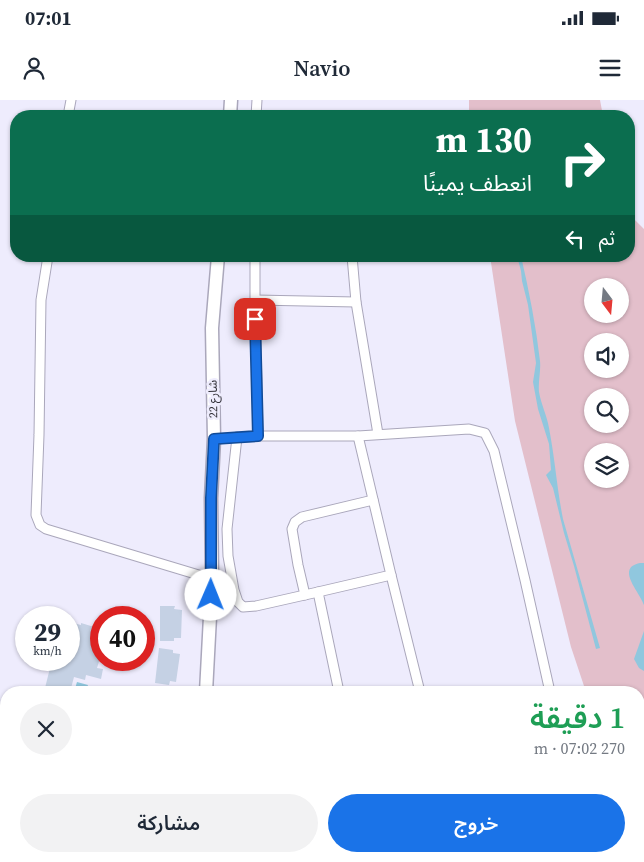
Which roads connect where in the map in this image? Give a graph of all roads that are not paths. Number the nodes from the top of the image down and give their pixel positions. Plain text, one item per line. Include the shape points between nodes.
1 (47, 262) edge
2 (218, 262) edge
3 (255, 262) edge
4 (353, 262) edge
5 (255, 300) junction
6 (356, 302) junction
7 (378, 434) junction
8 (258, 436) junction
9 (358, 436) junction
10 (237, 437) junction
11 (214, 439) junction
12 (373, 500) junction
13 (391, 575) junction
14 (212, 579) junction
15 (318, 592) junction
16 (305, 595) junction
17 (206, 686) edge
18 (338, 686) edge
19 (419, 686) edge
20 (549, 686) edge

1 - 14 street via 41,300 36,515 40,525
2 - 11 street, شارع 22 via 212,328
3 - 5 street
4 - 6 street
5 - 6 street
5 - 8 street
6 - 7 street
7 - 9 street
7 - 20 street via 469,429 485,433 494,451
8 - 9 street
8 - 10 street
9 - 12 street
10 - 11 street
10 - 16 street via 227,529 228,556 238,602 243,607 256,606
11 - 14 street, شارع 22
12 - 13 street
12 - 16 street via 302,517 295,522 292,529
13 - 15 street
13 - 19 street
14 - 17 street, شارع 22
15 - 16 street
15 - 18 street

